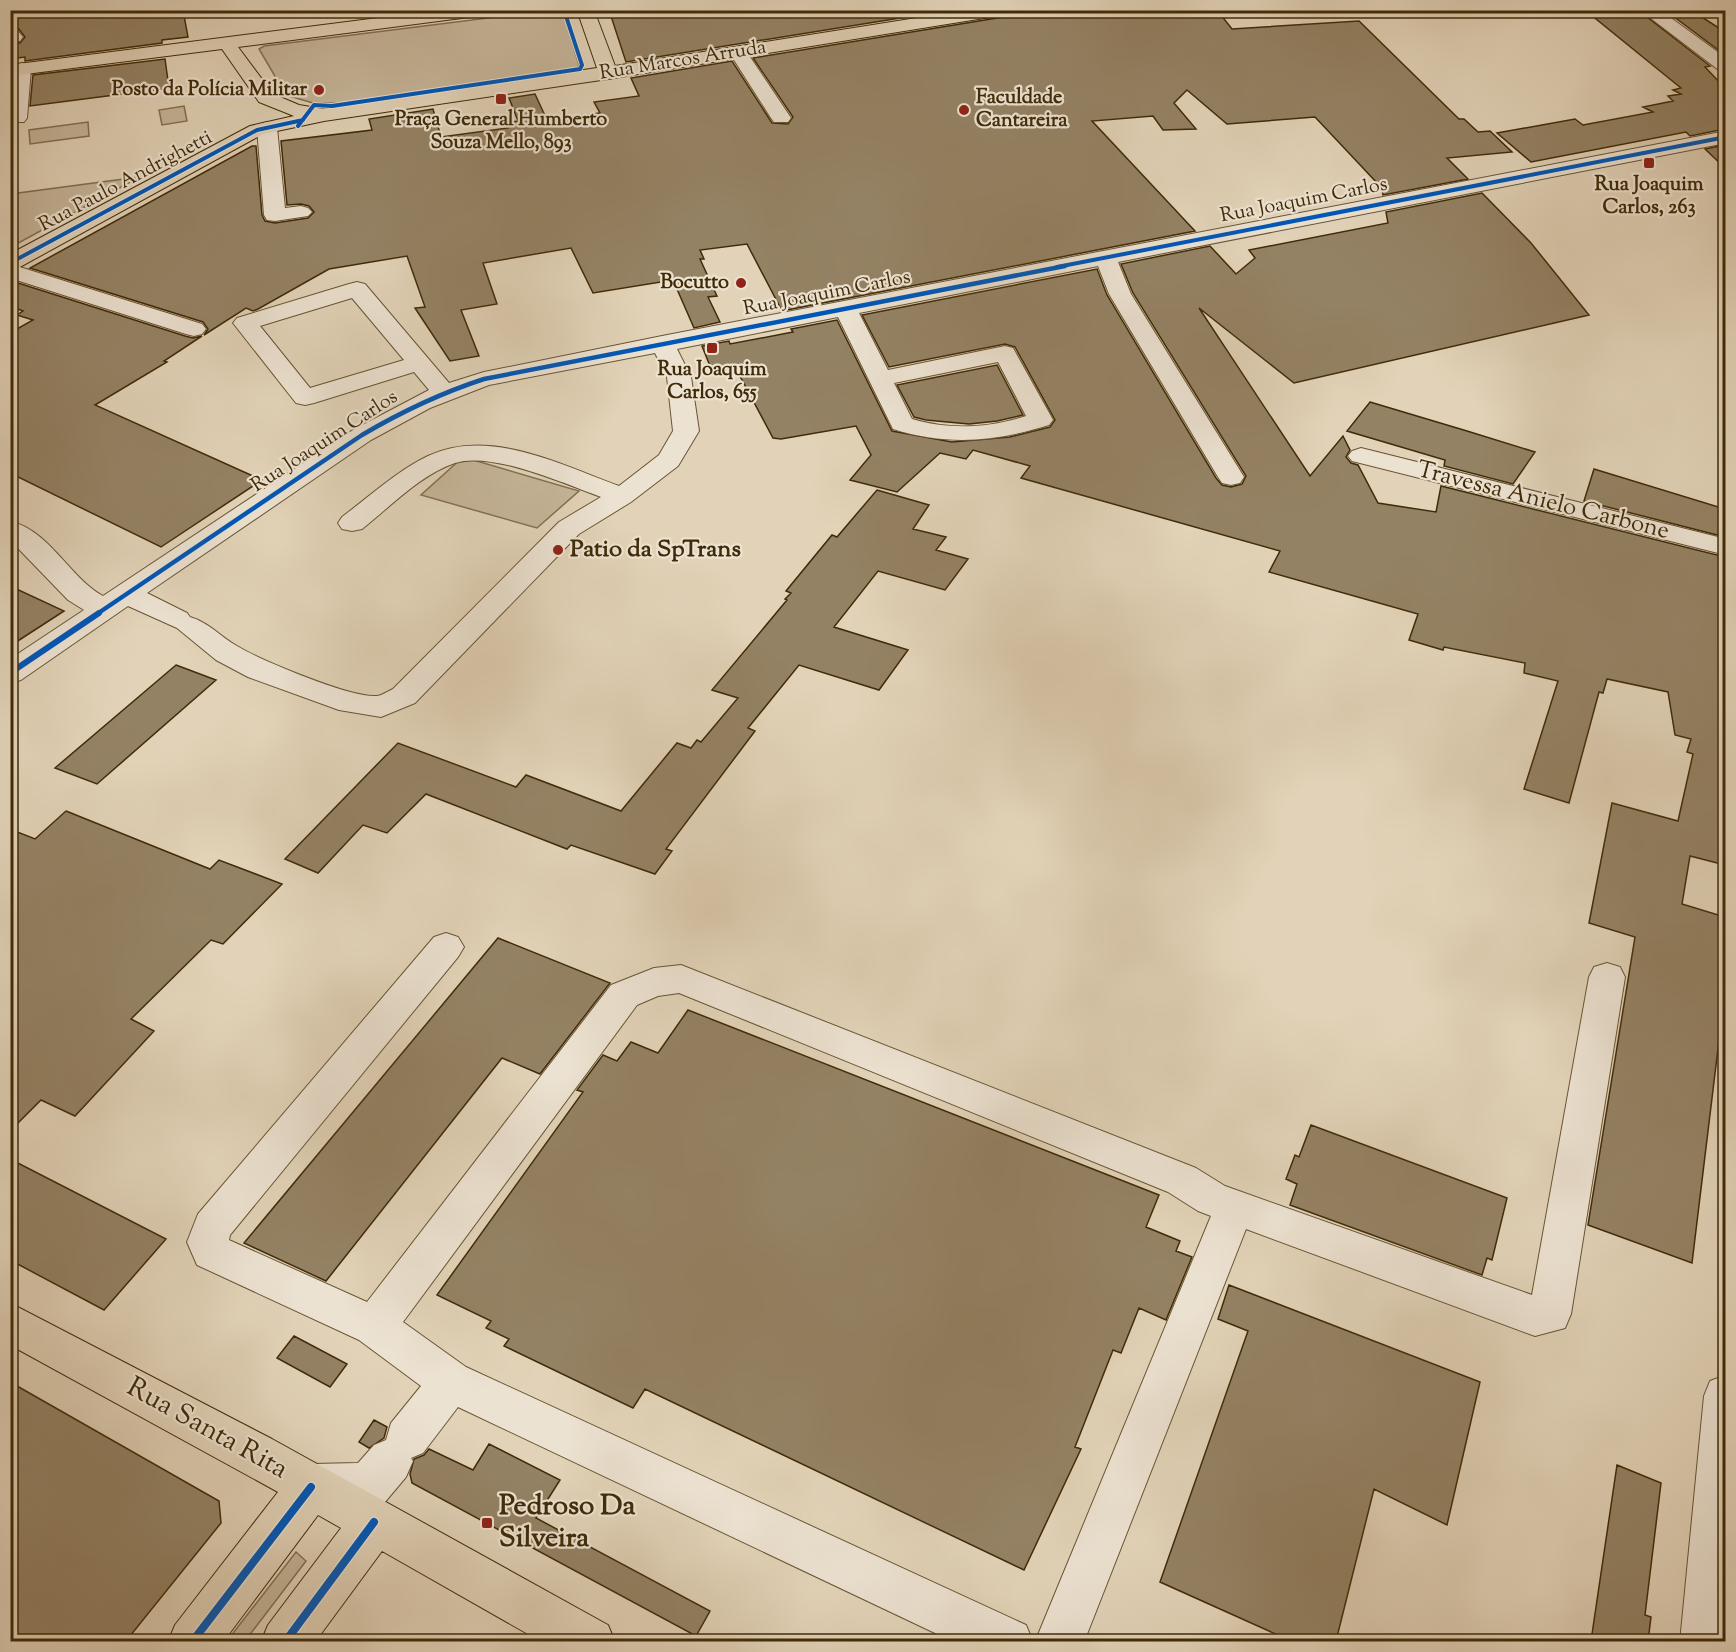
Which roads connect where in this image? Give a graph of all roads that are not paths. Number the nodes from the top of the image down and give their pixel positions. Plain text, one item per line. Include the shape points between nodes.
1 (485, 10) edge
2 (585, 10) edge
3 (1003, 10) edge
4 (1648, 10) edge
5 (227, 44) junction
6 (738, 52) junction
7 (1725, 67) edge
8 (16, 70) edge
9 (608, 73) junction
10 (266, 98) junction
11 (324, 115) junction
12 (17, 118) dead end
13 (781, 118) dead end
14 (262, 129) junction
15 (1725, 137) edge
16 (301, 212) dead end
17 (1095, 252) junction
18 (10, 262) edge
19 (1070, 263) junction
20 (10, 271) edge
21 (1120, 294) junction
22 (845, 308) junction
23 (194, 329) dead end
24 (663, 343) junction
25 (419, 363) junction
26 (880, 379) junction
27 (444, 391) junction
28 (1361, 456) dead end
29 (1231, 477) dead end
30 (622, 496) junction
31 (352, 523) dead end
32 (10, 529) edge
33 (1725, 547) edge
34 (115, 602) junction
35 (10, 674) edge
36 (446, 947) dead end
37 (1606, 977) dead end
38 (1234, 1207) junction
39 (10, 1323) edge
40 (374, 1326) junction
41 (451, 1382) junction
42 (1725, 1402) edge
43 (385, 1477) junction
44 (311, 1487) junction
45 (192, 1641) edge
46 (285, 1641) edge
47 (591, 1641) edge
48 (1009, 1641) edge
49 (1059, 1641) edge
50 (1704, 1641) edge

1 - 5 main road
2 - 9 main road
3 - 6 main road, Rua Marcos Arruda
4 - 7 street
5 - 8 main road
5 - 10 main road
6 - 9 main road, Rua Marcos Arruda
6 - 13 street
8 - 12 street
9 - 11 main road, Rua Marcos Arruda
10 - 11 main road via 294,110
10 - 14 main road via 269,113
11 - 14 main road, Rua Marcos Arruda
14 - 16 street via 275,215
14 - 18 main road, Rua Paulo Andrighetti
15 - 17 street, Rua Joaquim Carlos
17 - 19 street, Rua Joaquim Carlos
17 - 21 street
19 - 21 street
19 - 22 street, Rua Joaquim Carlos
20 - 23 street
21 - 29 street
22 - 24 street, Rua Joaquim Carlos
22 - 26 street
24 - 27 street, Rua Joaquim Carlos via 484,379
24 - 30 street via 679,377 686,431 669,460
25 - 25 street via 357,289 245,324 305,398
25 - 27 street
26 - 26 street via 904,425 958,435 1040,420 1005,353
27 - 34 street, Rua Joaquim Carlos via 362,435
28 - 33 street, Travessa Anielo Carbone
30 - 31 street via 504,456 475,452 452,455 425,468
30 - 34 street via 569,528 404,696 381,707 350,704 259,670 226,653 184,623
32 - 34 street via 24,536 78,594
34 - 35 street, Rua Joaquim Carlos
36 - 40 street via 212,1227 208,1242 212,1252
37 - 38 street via 1550,1314 1535,1316
38 - 40 street via 1212,1199 1182,1180 681,979 654,982 624,996
38 - 49 street
39 - 44 main road, Rua Santa Rita
40 - 41 street
41 - 43 street
41 - 48 street
42 - 50 street
43 - 44 main road, Rua Santa Rita
43 - 46 main road
43 - 47 main road, Rua Santa Rita
44 - 45 main road

